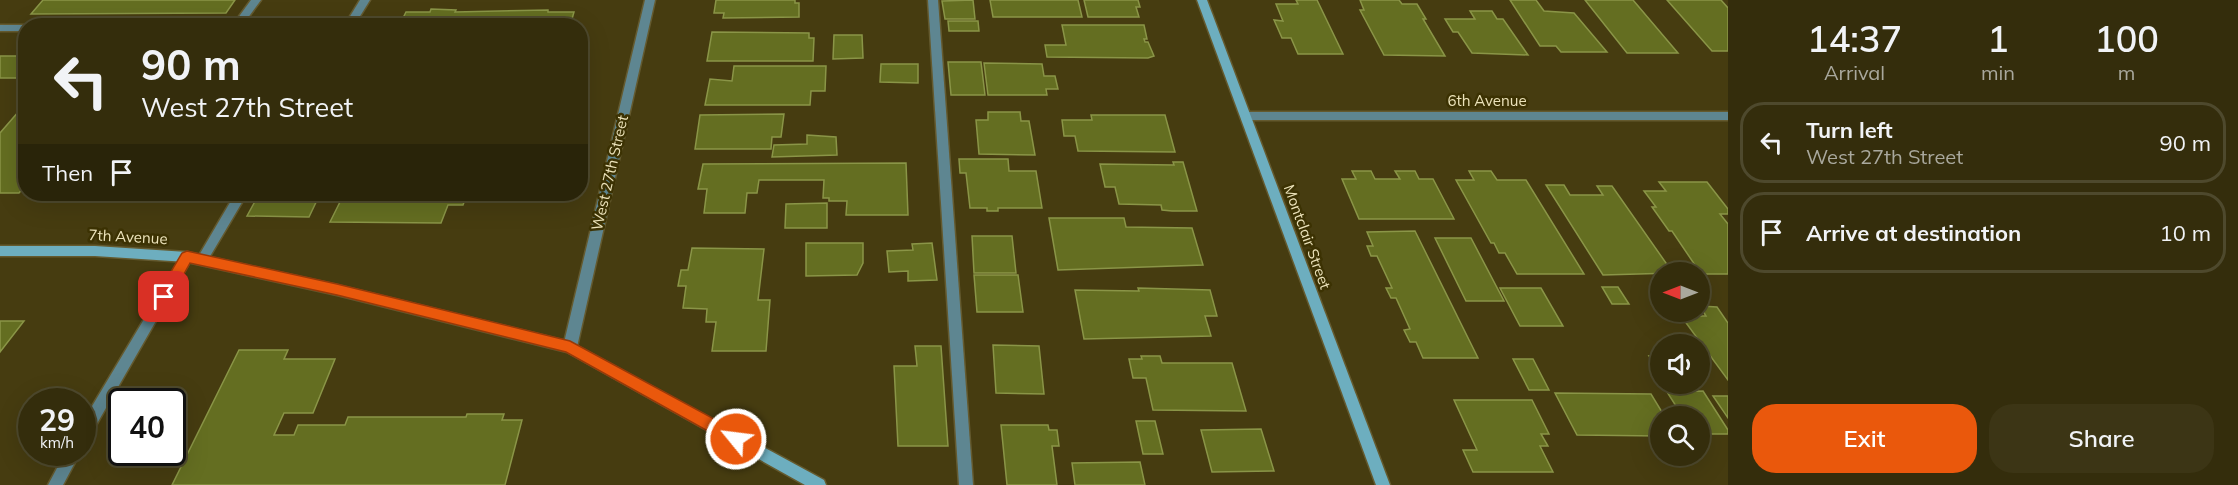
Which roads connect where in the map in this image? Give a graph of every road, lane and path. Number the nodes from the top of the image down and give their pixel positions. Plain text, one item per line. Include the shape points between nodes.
1 (256, 0) edge
2 (364, 0) edge
3 (650, 0) edge
4 (933, 0) edge
5 (1202, 0) edge
6 (243, 18) edge
7 (354, 18) edge
8 (0, 28) edge
9 (18, 28) edge
10 (1246, 116) junction
11 (1728, 116) edge
12 (237, 201) edge
13 (0, 251) edge
14 (187, 257) junction
15 (202, 260) junction
16 (570, 347) junction
17 (96, 413) edge
18 (66, 466) edge
19 (55, 485) edge
20 (819, 485) edge
21 (966, 485) edge
22 (1383, 485) edge

1 - 6 street
2 - 7 street
3 - 16 street, West 27th Street
4 - 21 street
5 - 10 street, Montclair Street
8 - 9 street
10 - 11 street, 6th Avenue
10 - 22 street, Montclair Street
12 - 15 street
13 - 14 street, 7th Avenue via 95,251
14 - 15 street, 7th Avenue
14 - 17 street
15 - 16 street, 7th Avenue
16 - 20 street, 7th Avenue
18 - 19 street

